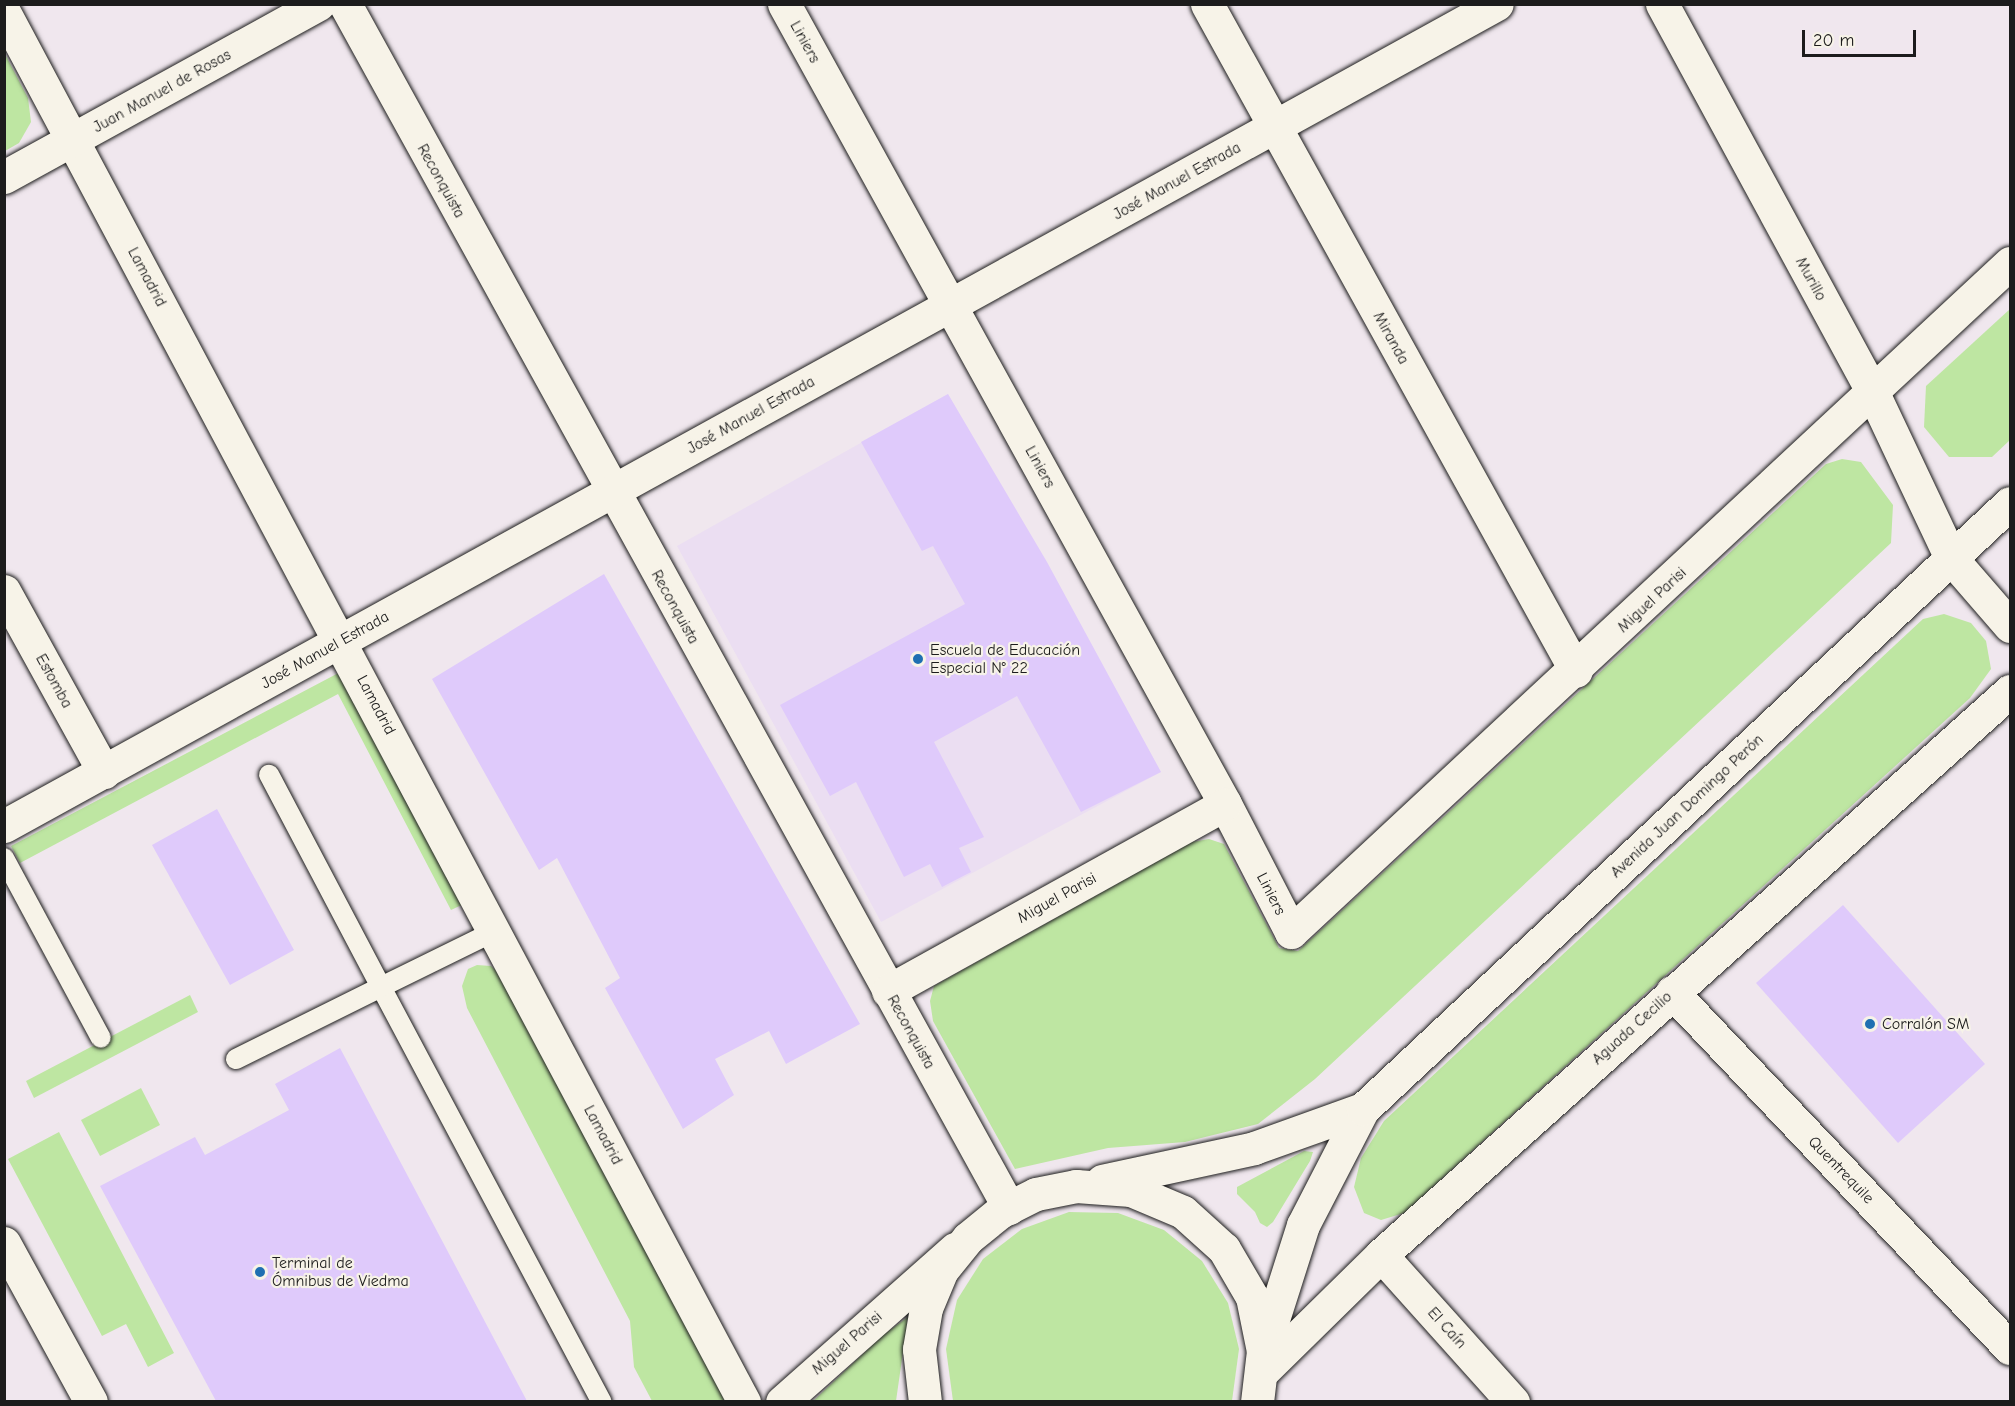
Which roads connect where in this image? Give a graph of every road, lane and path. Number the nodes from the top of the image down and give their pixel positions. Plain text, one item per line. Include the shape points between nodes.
1 (319, 4) edge
2 (345, 4) edge
3 (784, 4) edge
4 (1208, 4) edge
5 (1497, 4) edge
6 (1662, 4) edge
7 (4, 12) edge
8 (1274, 127) junction
9 (73, 139) junction
10 (4, 177) edge
11 (2010, 263) edge
12 (951, 306) junction
13 (1873, 393) junction
14 (611, 492) junction
15 (2010, 503) edge
16 (1951, 558) junction
17 (4, 591) edge
18 (2010, 626) edge
19 (342, 640) junction
20 (1576, 671) junction
21 (2010, 691) edge
22 (104, 772) junction
23 (269, 776) dead end
24 (1225, 804) junction
25 (4, 826) edge
26 (4, 858) edge
27 (495, 931) junction
28 (1291, 932) joint
29 (381, 987) junction
30 (888, 991) junction
31 (1672, 992) junction
32 (101, 1038) dead end
33 (236, 1059) dead end
34 (1363, 1109) junction
35 (1077, 1186) junction
36 (1009, 1208) junction
37 (968, 1238) junction
38 (4, 1243) edge
39 (1381, 1256) junction
40 (2010, 1348) edge
41 (919, 1349) junction
42 (1260, 1375) edge
43 (91, 1401) edge
44 (602, 1401) edge
45 (744, 1401) edge
46 (782, 1401) edge
47 (910, 1401) edge
48 (925, 1401) edge
49 (1513, 1401) edge

1 - 9 street, Juan Manuel de Rosas
2 - 14 street, Reconquista
3 - 12 street, Liniers
4 - 8 street, Miranda
5 - 8 street, José Manuel Estrada
6 - 13 street, Murillo
7 - 9 street, Lamadrid
8 - 12 street, José Manuel Estrada
8 - 20 street, Miranda
9 - 10 street, Juan Manuel de Rosas
9 - 19 street, Lamadrid
11 - 13 street, Miguel Parisi
12 - 14 street, José Manuel Estrada
12 - 24 street, Liniers
13 - 16 street, Murillo
13 - 20 street, Miguel Parisi
14 - 19 street, José Manuel Estrada
14 - 30 street, Reconquista
15 - 16 street, Avenida Juan Domingo Perón
16 - 18 street, Murillo
16 - 34 street, Avenida Juan Domingo Perón
17 - 22 street, Estomba
19 - 22 street, José Manuel Estrada
19 - 27 street, Lamadrid
20 - 28 street, Miguel Parisi
21 - 31 street, Aguada Cecilio
22 - 25 street, José Manuel Estrada
23 - 29 lane
24 - 28 street, Liniers
24 - 30 street, Miguel Parisi
26 - 32 lane
27 - 29 lane
27 - 45 street, Lamadrid
29 - 33 lane
29 - 44 lane
30 - 36 street, Reconquista
31 - 39 street, Aguada Cecilio
31 - 40 street, Quentrequile
34 - 35 street, Avenida Juan Domingo Perón via 1254,1148
34 - 42 street, Avenida Juan Domingo Perón via 1303,1225
35 - 36 street, Avenida Juan Domingo Perón via 1036,1194
35 - 42 street, Avenida Juan Domingo Perón via 1131,1191 1183,1212 1224,1249 1252,1297
36 - 37 street, Avenida Juan Domingo Perón
37 - 41 street, Avenida Juan Domingo Perón via 938,1280 926,1308
37 - 46 street, Miguel Parisi
38 - 43 street
39 - 42 street, Aguada Cecilio
39 - 49 street, El Caín
41 - 47 street, Avenida Juan Domingo Perón
41 - 48 street, Avenida Juan Domingo Perón

